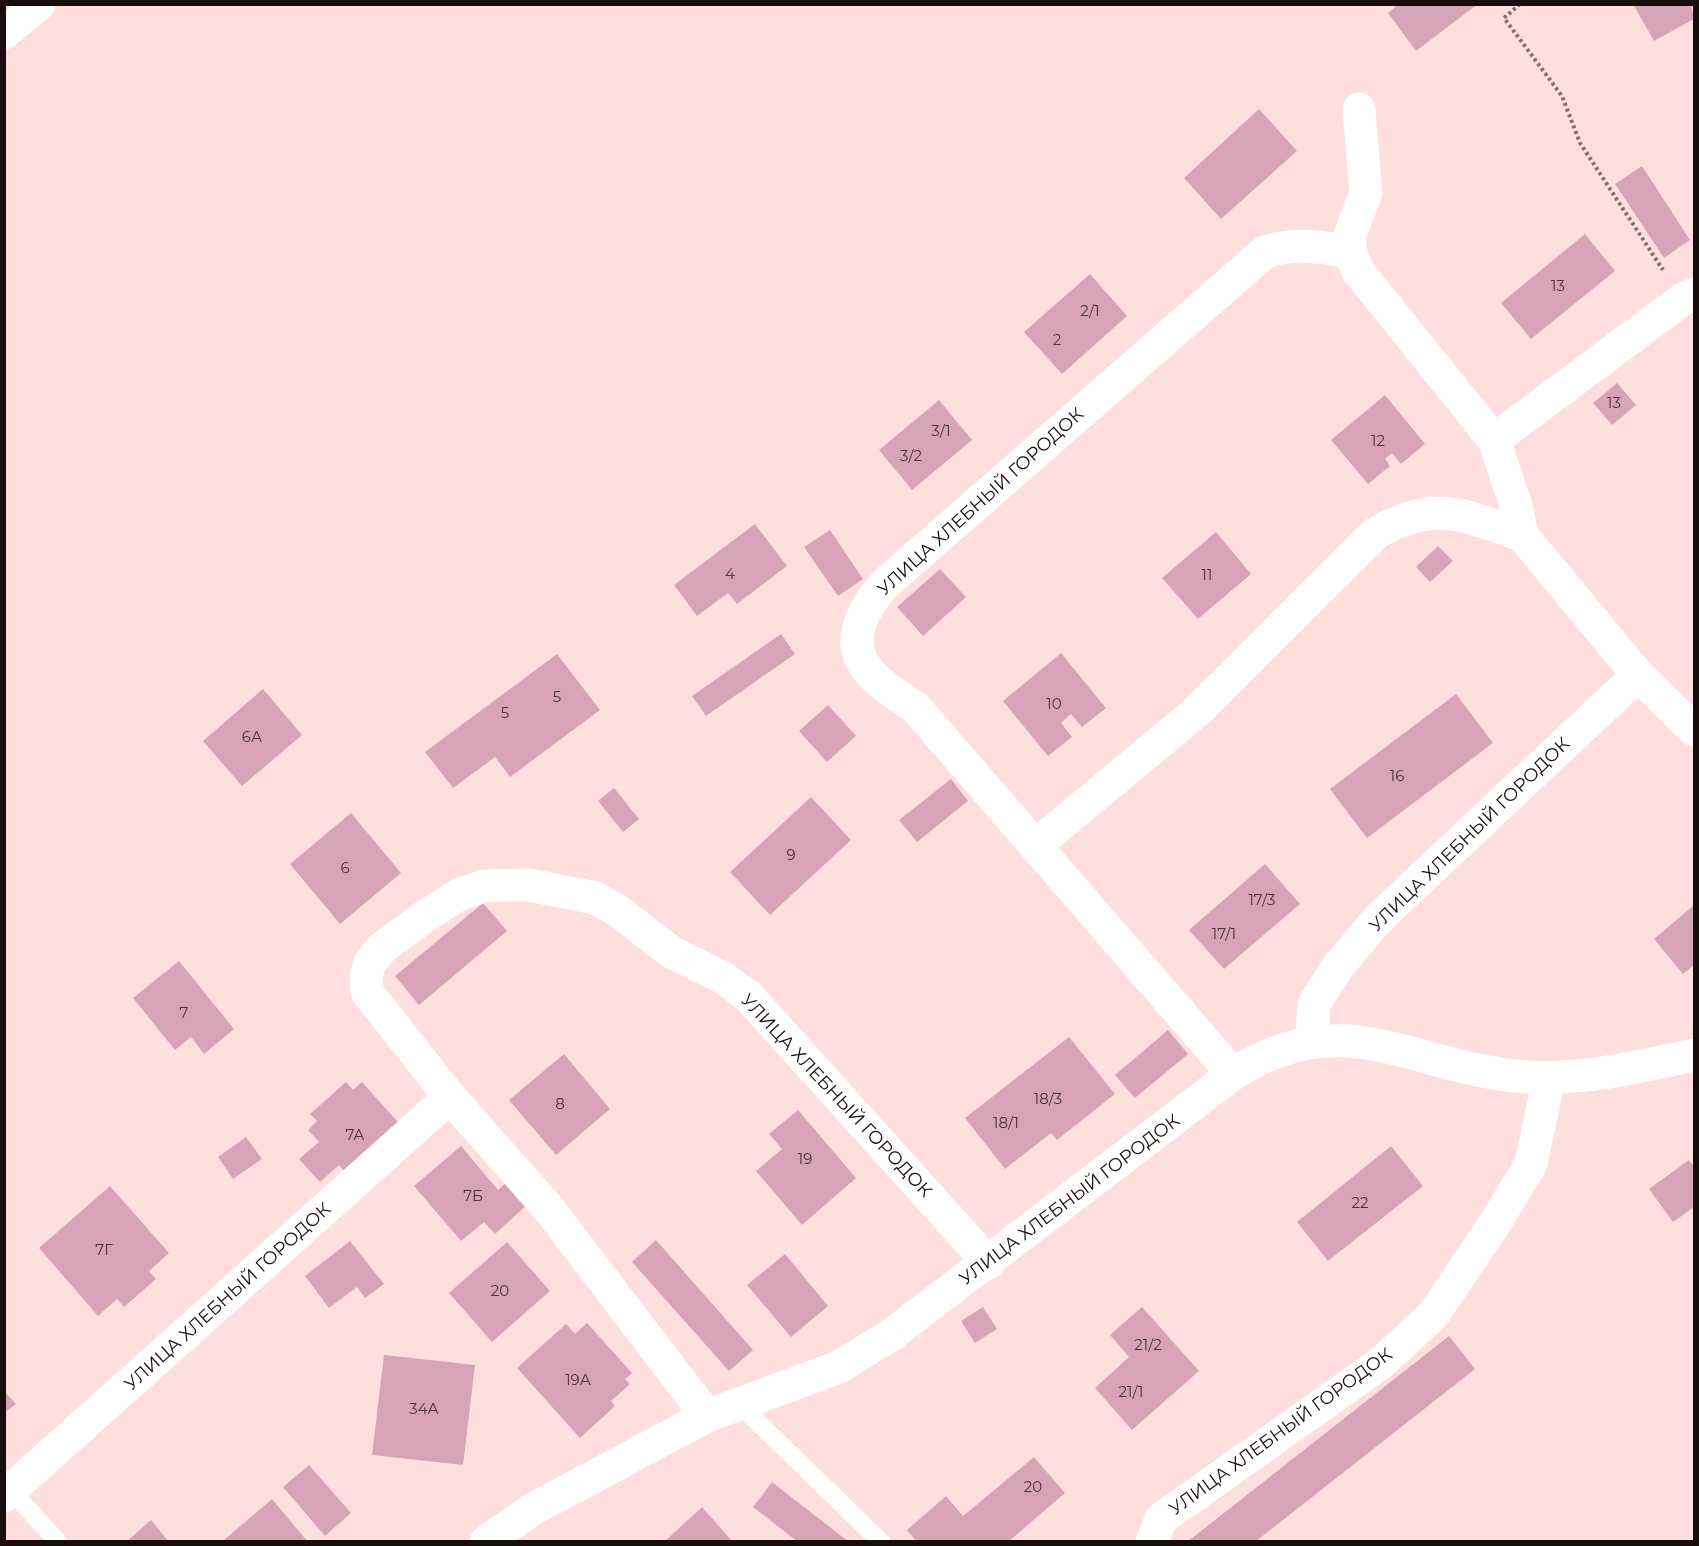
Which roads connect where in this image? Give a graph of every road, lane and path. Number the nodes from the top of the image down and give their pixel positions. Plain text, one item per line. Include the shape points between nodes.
1 (39, 4) edge
2 (1520, 4) edge
3 (4, 33) edge
4 (1359, 109) dead end
5 (1350, 252) junction
6 (1689, 296) edge
7 (1494, 440) junction
8 (1522, 535) junction
9 (1638, 675) junction
10 (1695, 730) edge
11 (1035, 846) junction
12 (1312, 1041) junction
13 (1695, 1055) edge
14 (1233, 1074) junction
15 (1549, 1078) junction
16 (450, 1097) junction
17 (989, 1263) junction
18 (739, 1404) junction
19 (707, 1416) junction
20 (8, 1493) edge
21 (58, 1542) edge
22 (486, 1542) edge
23 (881, 1542) edge
24 (1152, 1542) edge

1 - 3 street
2 - 6 path via 1504,18 1562,96 1580,143
4 - 5 street via 1366,193 1350,235
5 - 7 street via 1358,271
5 - 11 street, УЛИЦА ХЛЕБНЫЙ ГОРОДОК via 1308,244 1265,252 886,584 863,615 858,635 860,658 876,679 916,708
6 - 7 street
7 - 8 street via 1518,509
8 - 9 street
8 - 11 street via 1442,512 1397,521 1376,533 1195,713
9 - 10 street
9 - 12 street, УЛИЦА ХЛЕБНЫЙ ГОРОДОК via 1378,919 1337,968 1314,1004
11 - 14 street, УЛИЦА ХЛЕБНЫЙ ГОРОДОК
12 - 14 street, УЛИЦА ХЛЕБНЫЙ ГОРОДОК via 1264,1056
12 - 15 street, УЛИЦА ХЛЕБНЫЙ ГОРОДОК via 1371,1043 1513,1076
13 - 15 street, УЛИЦА ХЛЕБНЫЙ ГОРОДОК via 1617,1071
14 - 17 street, УЛИЦА ХЛЕБНЫЙ ГОРОДОК
15 - 24 street, УЛИЦА ХЛЕБНЫЙ ГОРОДОК via 1531,1164 1433,1315 1381,1362 1161,1518
16 - 17 street, УЛИЦА ХЛЕБНЫЙ ГОРОДОК via 367,992 370,963 381,949 424,917 458,895 484,886 529,885 595,898 671,952 722,977 748,996
16 - 19 street, УЛИЦА ХЛЕБНЫЙ ГОРОДОК via 549,1209
16 - 20 street, УЛИЦА ХЛЕБНЫЙ ГОРОДОК
17 - 18 street, УЛИЦА ХЛЕБНЫЙ ГОРОДОК via 840,1367
18 - 19 street, УЛИЦА ХЛЕБНЫЙ ГОРОДОК
18 - 23 lane
19 - 22 street, УЛИЦА ХЛЕБНЫЙ ГОРОДОК via 533,1509
20 - 21 lane

